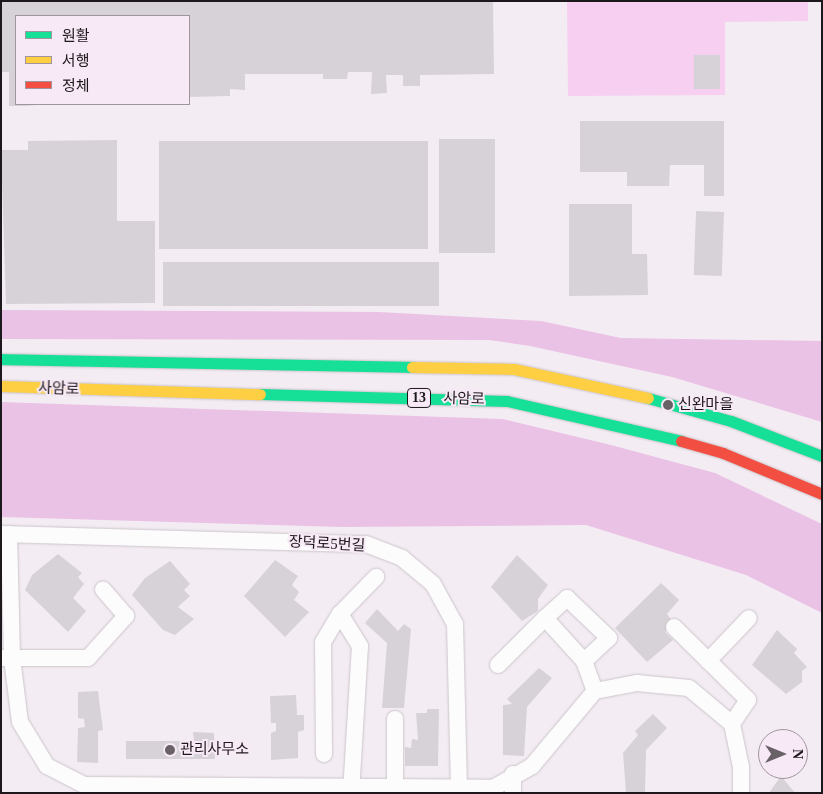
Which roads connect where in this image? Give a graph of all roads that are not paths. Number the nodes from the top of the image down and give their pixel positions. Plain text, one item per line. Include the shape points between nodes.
1 (1, 359) edge
2 (1, 386) edge
3 (797, 446) junction
4 (822, 446) edge
5 (822, 456) edge
6 (822, 494) edge
7 (5, 534) edge
8 (376, 577) dead end
9 (103, 590) dead end
10 (340, 614) junction
11 (545, 618) junction
12 (749, 618) dead end
13 (674, 627) dead end
14 (6, 658) edge
15 (584, 661) junction
16 (708, 661) junction
17 (498, 665) dead end
18 (595, 691) junction
19 (395, 719) dead end
20 (732, 724) junction
21 (324, 754) dead end
22 (513, 774) junction
23 (395, 787) junction
24 (84, 789) edge
25 (150, 790) edge
26 (351, 790) edge
27 (421, 790) edge
28 (459, 790) edge
29 (513, 793) edge
30 (520, 793) edge
31 (740, 793) edge

1 - 3 main road, 사암로 / 13 via 514,369 624,391 731,421
2 - 6 main road, 사암로 / 13 via 507,401 616,423 724,453
3 - 4 main road
3 - 5 main road, 사암로 / 13
7 - 14 street
7 - 28 street, 장덕로5번길 via 366,544 402,558 434,584 454,624
8 - 10 street
9 - 14 street via 126,616 88,658
10 - 21 street via 323,642
10 - 26 street via 360,646
11 - 15 street
11 - 15 street via 567,598 609,638
11 - 17 street
12 - 16 street
13 - 16 street
14 - 24 street via 24,734 47,766
15 - 18 street
16 - 20 street via 748,700
18 - 20 street via 637,683 690,688
18 - 22 street via 532,766
19 - 23 street
20 - 31 street via 741,767
22 - 28 street via 493,788
22 - 29 street
23 - 26 street
23 - 27 street
24 - 25 street
25 - 26 street
27 - 28 street
29 - 30 street

